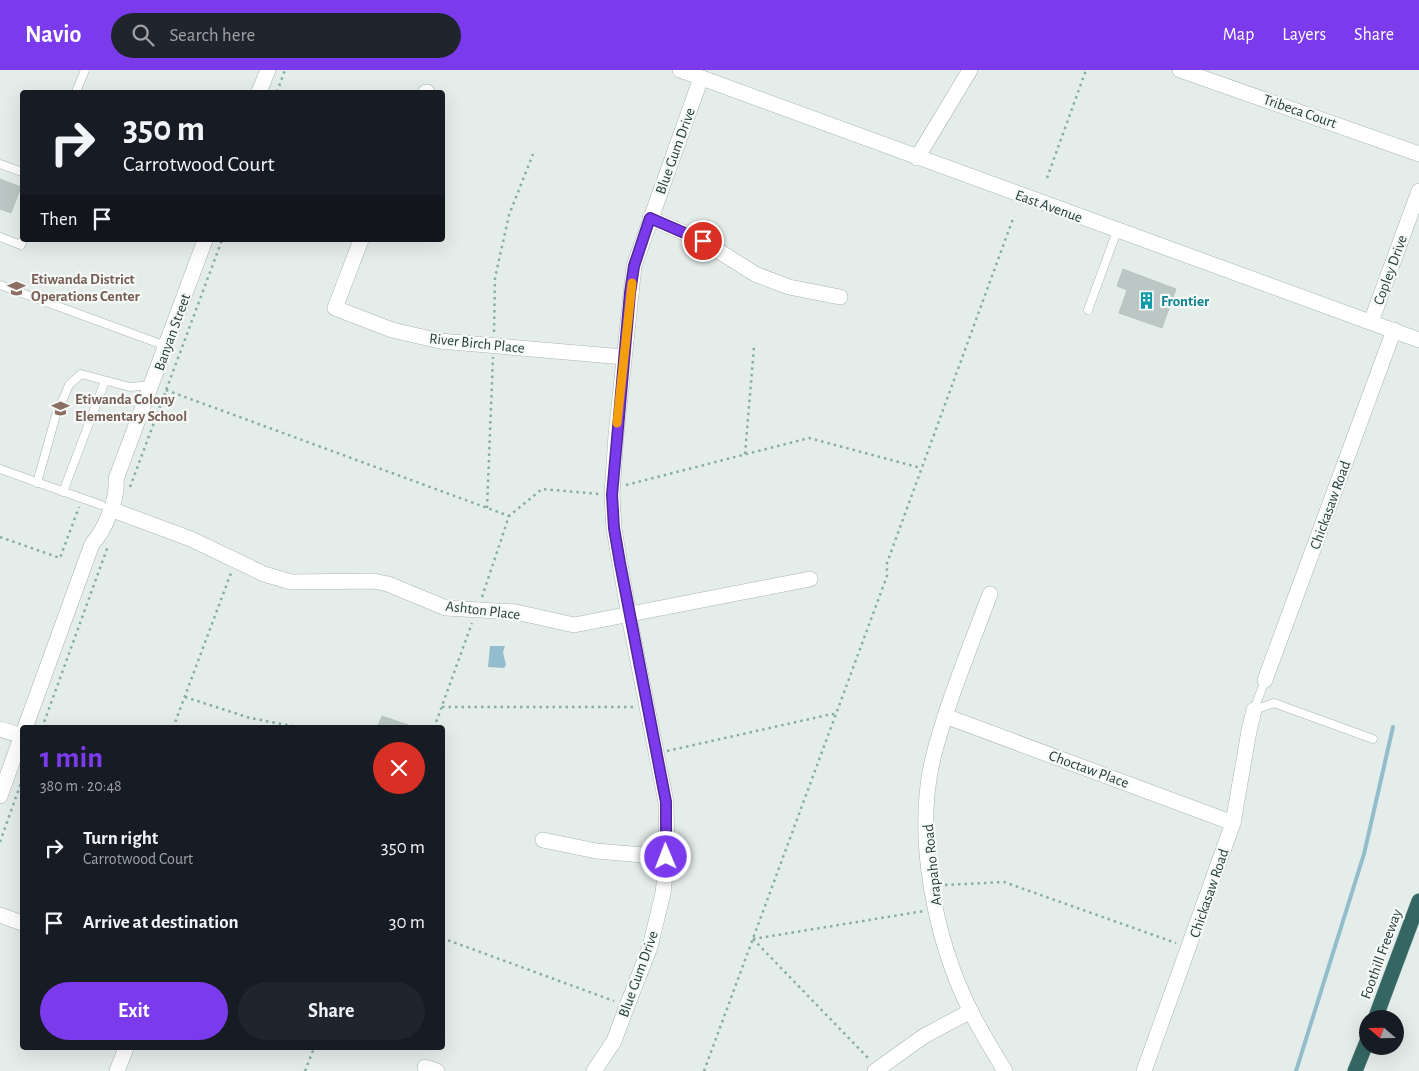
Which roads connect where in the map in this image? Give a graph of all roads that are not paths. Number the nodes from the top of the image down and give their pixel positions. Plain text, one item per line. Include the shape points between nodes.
1 (84, 70) edge
2 (268, 70) edge
3 (680, 70) edge
4 (970, 70) edge
5 (1180, 70) edge
6 (701, 78) junction
7 (77, 90) edge
8 (260, 90) edge
9 (1419, 154) edge
10 (917, 158) junction
11 (0, 164) edge
12 (20, 171) edge
13 (1419, 190) edge
14 (650, 218) junction
15 (1117, 231) junction
16 (0, 237) edge
17 (22, 242) edge
18 (204, 242) edge
19 (360, 242) edge
20 (0, 285) edge
21 (840, 297) dead end
22 (1088, 310) dead end
23 (1370, 322) junction
24 (1394, 330) junction
25 (1419, 340) edge
26 (166, 346) junction
27 (624, 357) junction
28 (104, 380) junction
29 (159, 388) junction
30 (0, 469) edge
31 (38, 483) junction
32 (63, 492) junction
33 (110, 509) junction
34 (810, 579) dead end
35 (990, 594) dead end
36 (629, 616) junction
37 (1265, 680) joint
38 (1254, 710) junction
39 (945, 716) junction
40 (26, 725) edge
41 (0, 729) edge
42 (20, 735) edge
43 (1373, 739) dead end
44 (20, 741) edge
45 (0, 796) edge
46 (1234, 823) junction
47 (542, 840) dead end
48 (666, 857) junction
49 (1419, 901) edge
50 (0, 914) edge
51 (20, 922) edge
52 (1378, 1010) edge
53 (970, 1011) junction
54 (125, 1050) edge
55 (1362, 1055) edge
56 (877, 1070) edge
57 (117, 1071) edge
58 (594, 1071) edge
59 (1005, 1071) edge
60 (1144, 1071) edge
61 (1356, 1071) edge

1 - 7 lane
2 - 8 street
3 - 6 street, East Avenue
4 - 10 street
5 - 9 street, Tribeca Court
6 - 10 street, East Avenue
6 - 14 street, Blue Gum Drive
10 - 15 street, East Avenue
11 - 12 lane
13 - 23 street, Copley Drive
14 - 21 street via 703,241 754,274 789,287
14 - 27 street, Blue Gum Drive via 634,266
15 - 22 lane
15 - 23 street, East Avenue
16 - 17 lane via 21,245
18 - 26 street, Banyan Street
19 - 27 street, River Birch Place via 335,308 392,330 440,342
20 - 26 lane
23 - 24 street, East Avenue
24 - 25 street, East Avenue
24 - 37 street, Chickasaw Road
26 - 29 street, Banyan Street
27 - 36 street, Blue Gum Drive via 612,492 614,528
28 - 29 lane via 130,387
28 - 31 lane via 81,374 68,385 56,414
28 - 32 lane
29 - 33 street, Banyan Street via 116,479 117,489
30 - 31 lane
31 - 32 lane
32 - 33 lane
33 - 36 street, Ashton Place via 191,539 264,574 290,582 372,581 388,584 446,608 516,612 574,625
33 - 40 street, Banyan Street via 100,536 92,544
34 - 36 street, Ashton Place
35 - 39 street, Arapaho Road
36 - 48 street, Blue Gum Drive via 666,802
37 - 38 lane
38 - 43 lane via 1274,703
38 - 46 street, Chickasaw Road
39 - 46 street, Choctaw Place
39 - 53 street, Arapaho Road via 933,760 927,806 927,848 944,944
41 - 42 street
44 - 45 street
46 - 60 street, Chickasaw Road
47 - 48 street via 596,852
48 - 58 street, Blue Gum Drive via 663,893 650,947 614,1041
49 - 52 highway, Foothill Freeway
50 - 51 street
53 - 56 street via 924,1036
53 - 59 street, Arapaho Road
54 - 57 street
55 - 61 highway

